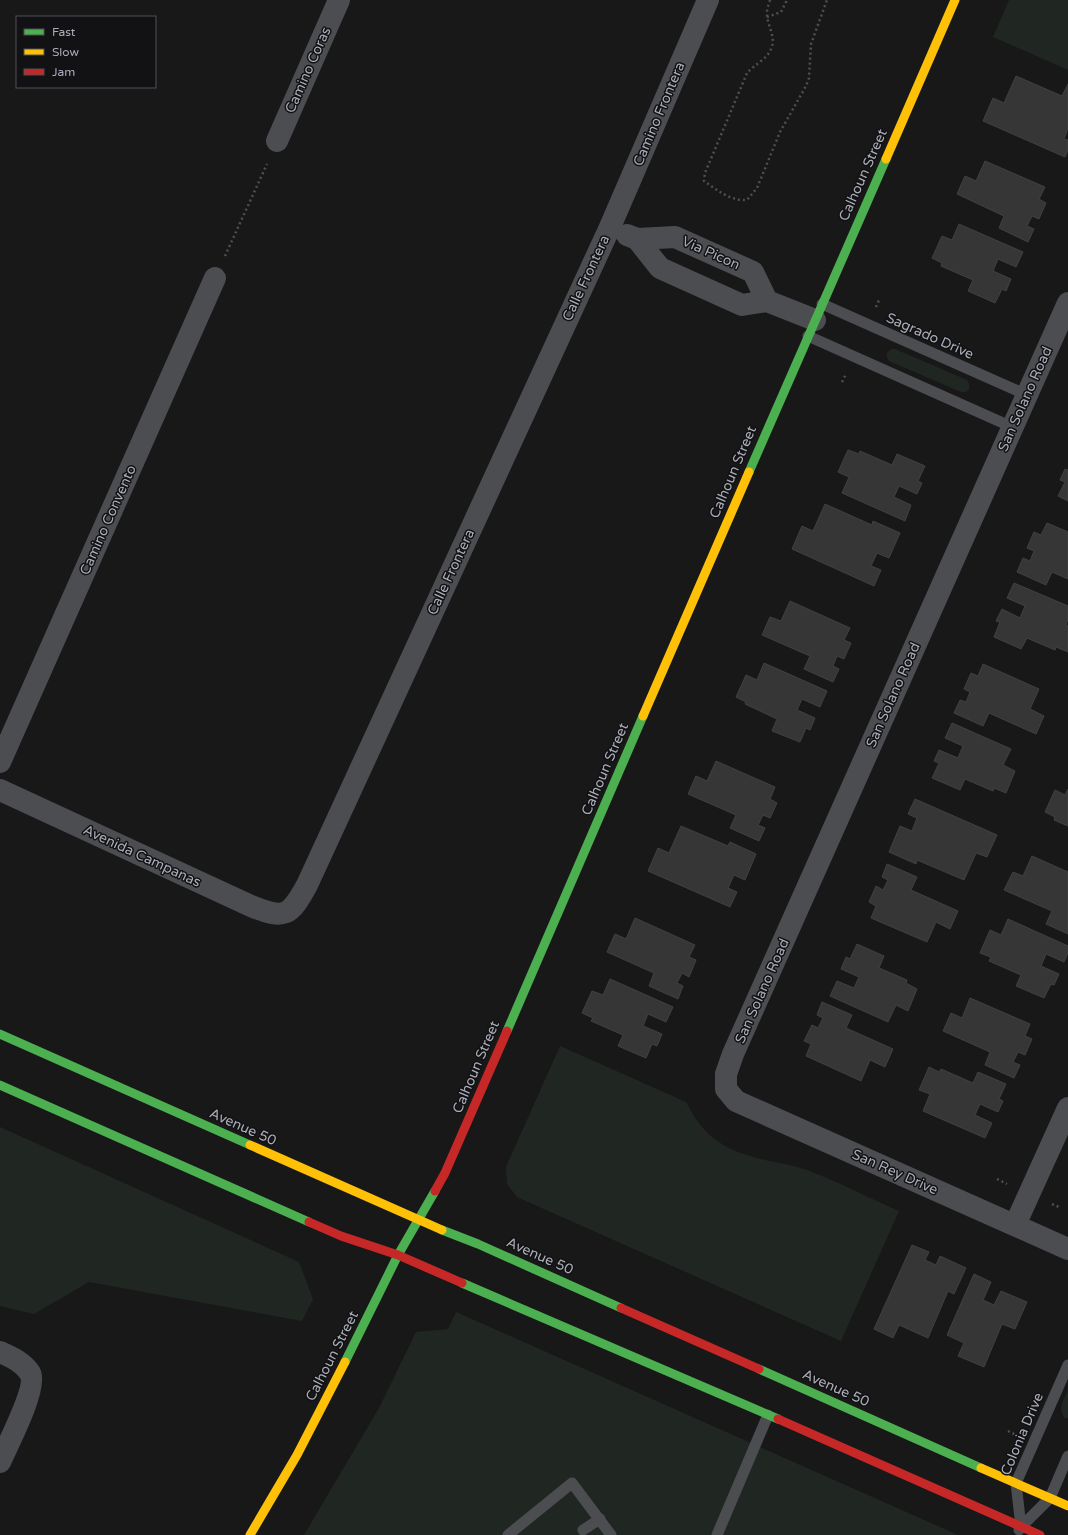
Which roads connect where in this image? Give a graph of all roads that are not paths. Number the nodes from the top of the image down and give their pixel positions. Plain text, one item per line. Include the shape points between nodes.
1 (339, 0) edge
2 (708, 0) edge
3 (955, 0) edge
4 (277, 141) road end
5 (610, 227) junction
6 (637, 239) junction
7 (216, 278) road end
8 (767, 301) junction
9 (1068, 303) edge
10 (815, 320) junction
11 (1027, 395) junction
12 (1012, 427) junction
13 (0, 762) edge
14 (0, 790) edge
15 (286, 913) joint
16 (0, 1034) edge
17 (0, 1085) edge
18 (726, 1089) joint
19 (1068, 1108) edge
20 (418, 1220) junction
21 (1016, 1226) junction
22 (1068, 1249) edge
23 (398, 1255) junction
24 (0, 1352) edge
25 (1068, 1365) edge
26 (768, 1415) junction
27 (1068, 1456) edge
28 (0, 1462) edge
29 (1016, 1482) junction
30 (1050, 1498) junction
31 (1068, 1506) edge
32 (600, 1519) junction
33 (583, 1530) dead end
34 (1019, 1531) edge
35 (251, 1535) edge
36 (508, 1535) edge
37 (611, 1535) edge
38 (717, 1535) edge
39 (1040, 1535) edge

1 - 4 street, Camino Coras
2 - 5 street, Camino Frontera
3 - 10 main road, Calhoun Street
5 - 6 street, Via Picon
5 - 15 street, Calle Frontera via 307,885 297,904
6 - 8 street, Via Picon via 660,268 742,305
6 - 8 street, Via Picon via 675,237 753,272
7 - 13 street, Camino Convento
8 - 10 street
9 - 11 street, San Solano Road
10 - 11 lane, Sagrado Drive
10 - 12 lane
10 - 20 main road, Calhoun Street via 445,1173
11 - 12 street, San Solano Road
12 - 18 street, San Solano Road via 733,1054 726,1074
14 - 15 street, Avenida Campanas via 251,906 270,914
16 - 20 main road, Avenue 50
17 - 23 main road via 340,1236
18 - 21 street, San Rey Drive via 736,1101 755,1110
19 - 21 street
20 - 23 main road, Calhoun Street
20 - 29 main road, Avenue 50 via 478,1244
21 - 22 street, San Rey Drive
23 - 26 main road
23 - 35 main road, Calhoun Street via 297,1455
24 - 28 street via 21,1362 31,1374 31,1389
25 - 29 lane, Colonia Drive
26 - 34 main road
26 - 38 lane
27 - 30 lane
29 - 30 main road, Avenue 50
29 - 34 lane, Colonia Drive
30 - 31 main road, Avenue 50
30 - 34 lane
32 - 33 lane
32 - 36 lane via 572,1483
32 - 37 lane
34 - 39 main road

